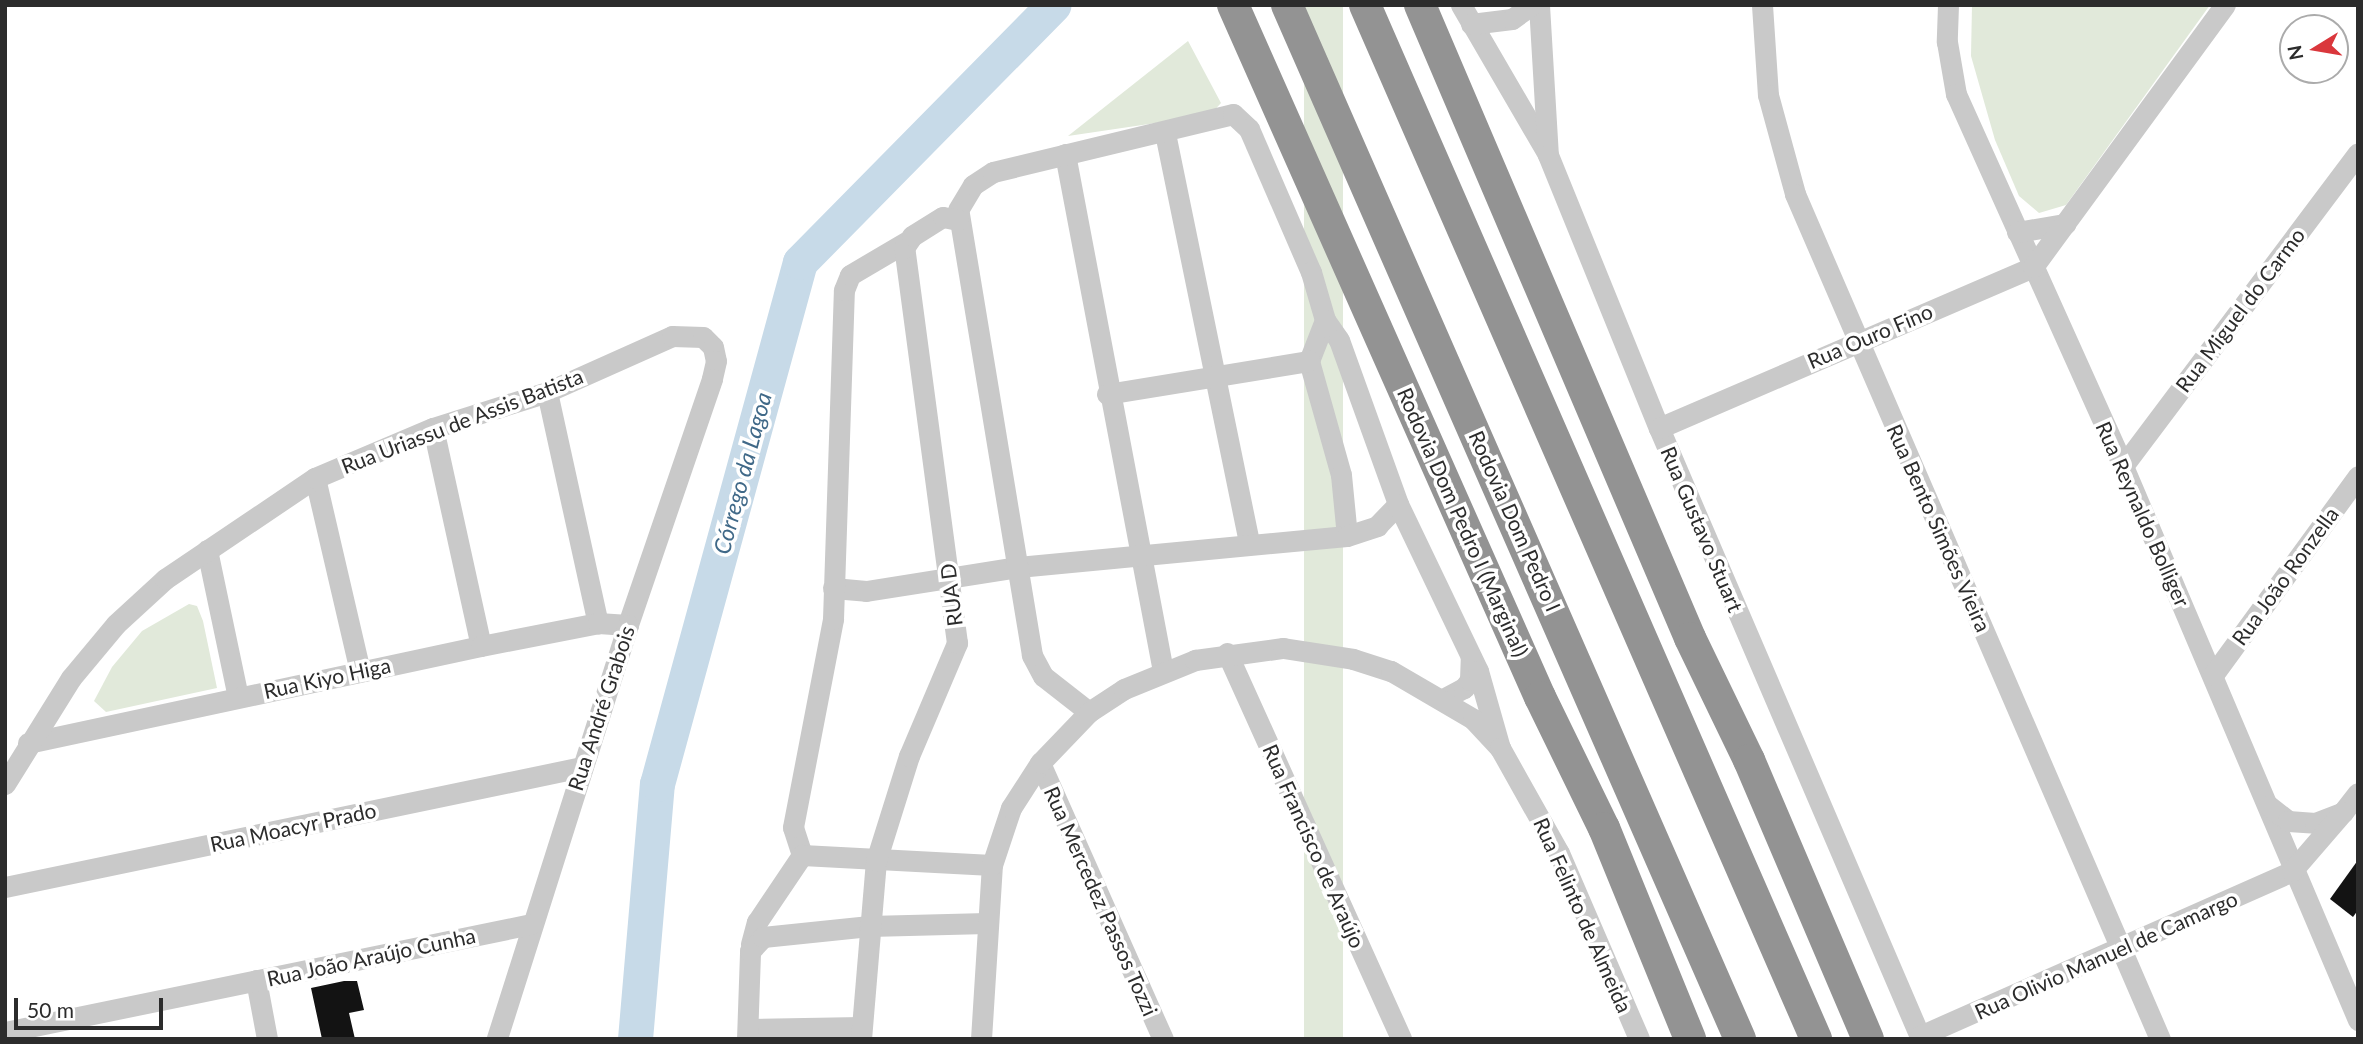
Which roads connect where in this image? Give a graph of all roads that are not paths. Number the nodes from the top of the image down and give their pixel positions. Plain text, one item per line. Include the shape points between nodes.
1 (1233, 5) edge
2 (1287, 5) edge
3 (1365, 5) edge
4 (1420, 5) edge
5 (1531, 5) edge
6 (1539, 5) edge
7 (1762, 5) edge
8 (1948, 5) edge
9 (2225, 5) edge
10 (1466, 15) edge
11 (1165, 133) junction
12 (2358, 153) edge
13 (1065, 154) junction
14 (1548, 155) junction
15 (958, 220) junction
16 (2065, 224) junction
17 (2017, 232) junction
18 (906, 242) junction
19 (2033, 267) junction
20 (1325, 320) junction
21 (1856, 342) junction
22 (1309, 361) junction
23 (1213, 376) junction
24 (712, 379) joint
25 (547, 392) junction
26 (1107, 394) junction
27 (433, 428) junction
28 (1659, 428) junction
29 (2123, 466) junction
30 (2358, 476) edge
31 (315, 478) junction
32 (1398, 504) junction
33 (1347, 536) junction
34 (1249, 544) junction
35 (207, 550) junction
36 (1138, 556) junction
37 (1018, 567) junction
38 (950, 579) junction
39 (833, 588) junction
40 (598, 623) junction
41 (628, 625) junction
42 (481, 646) junction
43 (1227, 653) junction
44 (1471, 656) junction
45 (360, 671) junction
46 (1163, 671) junction
47 (2213, 675) junction
48 (238, 697) junction
49 (1443, 699) junction
50 (1090, 712) junction
51 (28, 743) junction
52 (1500, 748) junction
53 (1040, 763) junction
54 (582, 766) junction
55 (5, 784) edge
56 (2358, 793) edge
57 (2268, 805) junction
58 (2343, 812) junction
59 (802, 855) junction
60 (876, 861) junction
61 (992, 865) junction
62 (2291, 872) junction
63 (5, 887) edge
64 (987, 923) junction
65 (531, 924) junction
66 (869, 926) junction
67 (751, 944) junction
68 (2122, 950) junction
69 (256, 980) junction
70 (2358, 1020) edge
71 (5, 1032) edge
72 (861, 1033) edge
73 (747, 1034) edge
74 (1920, 1037) edge
75 (267, 1039) edge
76 (497, 1039) edge
77 (981, 1039) edge
78 (1163, 1039) edge
79 (1401, 1039) edge
80 (1639, 1039) edge
81 (1690, 1039) edge
82 (1740, 1039) edge
83 (1816, 1039) edge
84 (1868, 1039) edge
85 (2160, 1039) edge

1 - 81 highway, Rodovia Dom Pedro I (Marginal) via 1540,696 1604,828
2 - 82 highway, Rodovia Dom Pedro I
3 - 83 highway
4 - 84 highway via 1684,625 1749,760
5 - 10 street via 1512,19
6 - 14 street, Rua Gustavo Stuart
7 - 21 street, Rua Bento Simões Vieira via 1763,62 1778,139 1795,194
8 - 17 street, Rua Reynaldo Bolliger via 1947,42 1955,94
9 - 16 street
10 - 14 street
11 - 13 street
11 - 20 street via 1233,114 1241,119 1311,272
11 - 23 street
12 - 29 street, Rua Miguel do Carmo
13 - 15 street via 993,172 972,185 958,210
13 - 26 street
14 - 28 street, Rua Gustavo Stuart
15 - 18 street via 943,217
15 - 37 street
16 - 17 street
16 - 19 street
17 - 19 street, Rua Reynaldo Bolliger
18 - 38 street, RUA D
18 - 39 street via 850,275 844,290
19 - 21 street, Rua Ouro Fino
19 - 29 street, Rua Reynaldo Bolliger
20 - 22 street
20 - 32 street via 1339,340
21 - 28 street, Rua Ouro Fino
21 - 68 street, Rua Bento Simões Vieira
22 - 23 street
22 - 33 street via 1341,475
23 - 26 street
23 - 34 street
24 - 25 street, Rua Uriassu de Assis Batista via 713,347 691,333 657,342
24 - 41 street, Rua André Grabois
25 - 27 street, Rua Uriassu de Assis Batista
25 - 40 street
26 - 36 street
27 - 31 street, Rua Uriassu de Assis Batista
27 - 42 street
28 - 74 street, Rua Gustavo Stuart
29 - 47 street, Rua Reynaldo Bolliger
30 - 47 street, Rua João Ronzella
31 - 35 street, Rua Uriassu de Assis Batista
31 - 45 street
32 - 33 street via 1377,526
32 - 44 street
33 - 34 street
34 - 36 street
35 - 48 street
35 - 51 street, Rua Uriassu de Assis Batista via 165,579 116,624 71,678
36 - 37 street
36 - 46 street
37 - 38 street
37 - 50 street via 1035,667
38 - 39 street via 866,591
38 - 60 street, RUA D via 957,643 909,756
39 - 59 street via 832,619 793,827
40 - 41 street, Rua Kiyo Higa
40 - 42 street, Rua Kiyo Higa
41 - 54 street, Rua André Grabois
42 - 45 street, Rua Kiyo Higa
43 - 46 street, Rua Felinto de Almeida
43 - 49 street, Rua Felinto de Almeida via 1283,648 1353,659 1391,671
43 - 79 street, Rua Francisco de Araújo
44 - 49 street via 1470,680
44 - 52 street
45 - 48 street, Rua Kiyo Higa
46 - 50 street, Rua Felinto de Almeida
47 - 57 street, Rua Reynaldo Bolliger
48 - 51 street, Rua Kiyo Higa
49 - 52 street, Rua Felinto de Almeida via 1473,719
50 - 53 street, Rua Felinto de Almeida
51 - 55 street, Rua Uriassu de Assis Batista
52 - 80 street, Rua Felinto de Almeida via 1559,853
53 - 61 street, Rua Felinto de Almeida via 1011,808
53 - 78 street, Rua Mercedez Passos Tozzi
54 - 63 street, Rua Moacyr Prado
54 - 65 street, Rua André Grabois
56 - 58 street
57 - 58 street via 2278,816 2301,824
57 - 62 street, Rua Reynaldo Bolliger
58 - 62 street
59 - 60 street
59 - 67 street via 757,922
60 - 61 street
60 - 66 street, RUA D
61 - 64 street, Rua Felinto de Almeida
62 - 68 street, Rua Olivio Manuel de Camargo
62 - 70 street, Rua Reynaldo Bolliger
64 - 66 street
64 - 77 street, Rua Felinto de Almeida
65 - 69 street, Rua João Araújo Cunha
65 - 76 street, Rua André Grabois
66 - 67 street via 763,937
66 - 72 street, RUA D
67 - 73 street
68 - 74 street, Rua Olivio Manuel de Camargo
68 - 85 street, Rua Bento Simões Vieira
69 - 71 street, Rua João Araújo Cunha
69 - 75 street
72 - 73 street

